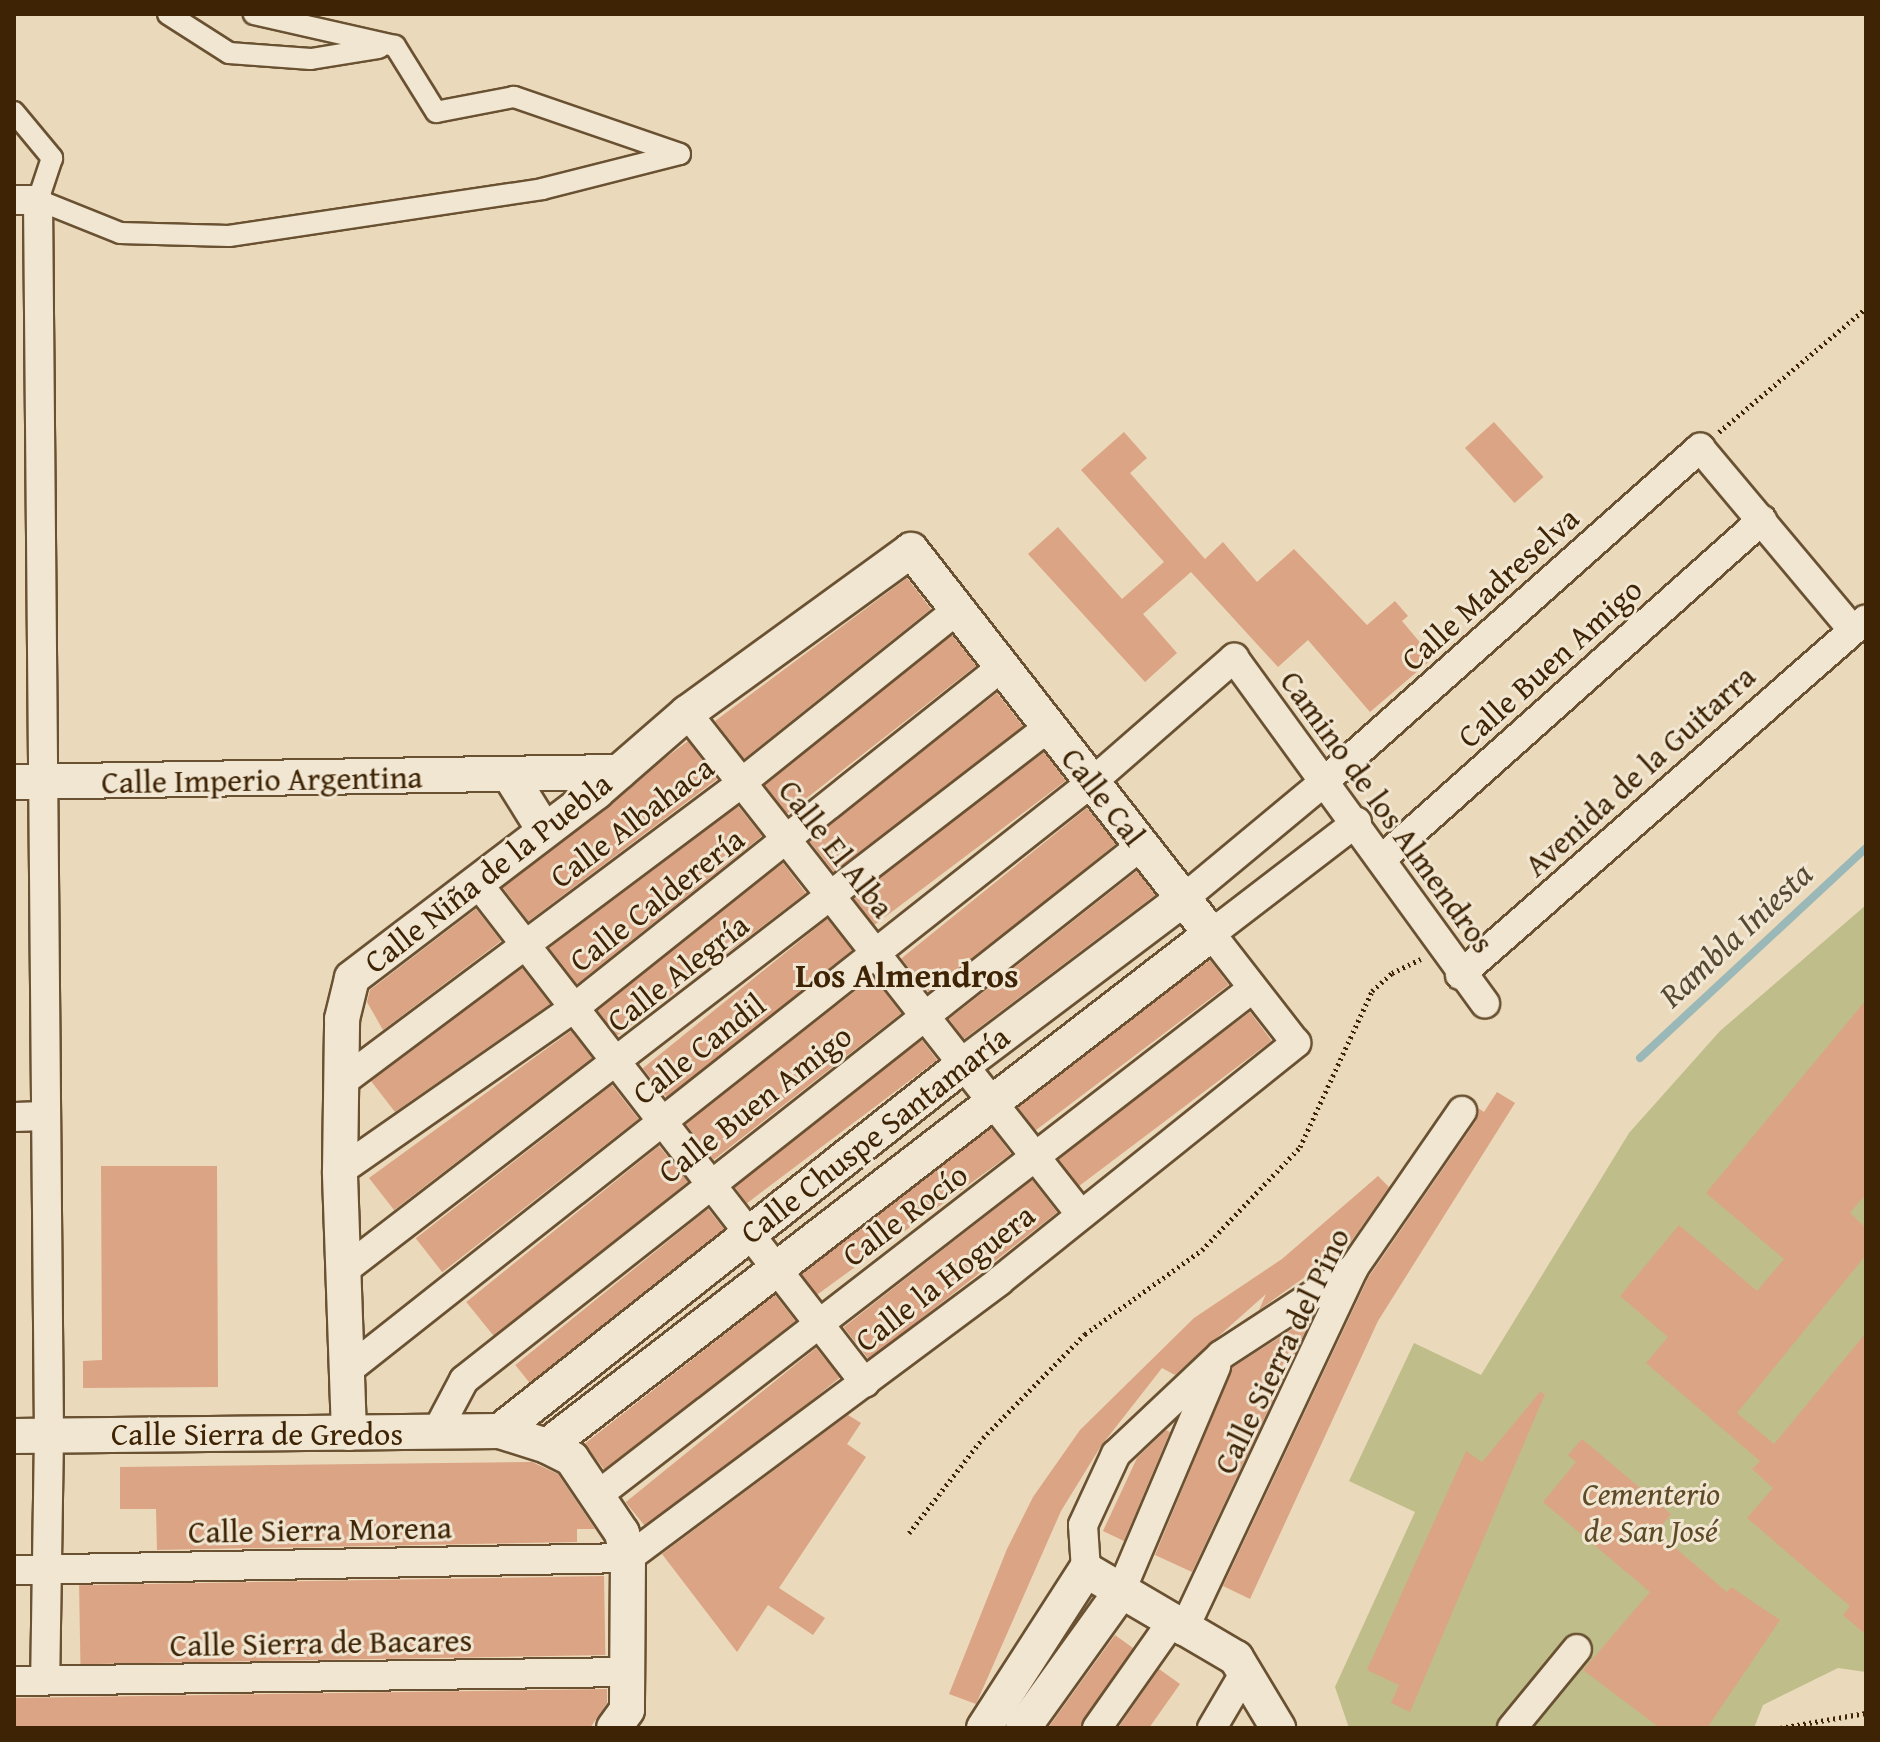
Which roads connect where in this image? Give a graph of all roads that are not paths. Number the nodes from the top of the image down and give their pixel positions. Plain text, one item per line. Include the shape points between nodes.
1 (168, 14) edge
2 (254, 14) edge
3 (395, 46) junction
4 (14, 112) edge
5 (26, 200) edge
6 (1762, 520) junction
7 (911, 550) joint
8 (957, 610) junction
9 (1859, 624) edge
10 (1234, 658) joint
11 (1002, 667) junction
12 (687, 713) junction
13 (1049, 727) junction
14 (619, 772) junction
15 (511, 777) junction
16 (1325, 781) junction
17 (27, 782) edge
18 (1092, 782) junction
19 (741, 783) junction
20 (1357, 822) junction
21 (544, 830) junction
22 (788, 842) junction
23 (1141, 846) junction
24 (1383, 858) junction
25 (476, 881) junction
26 (830, 896) junction
27 (1183, 899) junction
28 (1211, 934) junction
29 (525, 945) junction
30 (876, 954) junction
31 (1460, 975) junction
32 (1253, 988) junction
33 (1485, 1004) dead end
34 (574, 1008) junction
35 (924, 1015) junction
36 (1296, 1043) joint
37 (617, 1064) junction
38 (963, 1065) junction
39 (342, 1082) junction
40 (994, 1105) junction
41 (1462, 1111) dead end
42 (45, 1116) junction
43 (14, 1117) edge
44 (662, 1121) junction
45 (1036, 1158) junction
46 (340, 1171) junction
47 (709, 1183) junction
48 (1081, 1215) junction
49 (749, 1234) junction
50 (347, 1268) junction
51 (776, 1269) junction
52 (1353, 1269) junction
53 (818, 1323) junction
54 (1221, 1355) junction
55 (348, 1370) junction
56 (865, 1383) junction
57 (500, 1431) junction
58 (349, 1433) junction
59 (445, 1434) junction
60 (49, 1435) junction
61 (14, 1436) edge
62 (547, 1446) junction
63 (598, 1495) junction
64 (628, 1558) junction
65 (44, 1569) junction
66 (14, 1570) edge
67 (1086, 1570) junction
68 (1120, 1593) junction
69 (1177, 1627) junction
70 (1577, 1649) dead end
71 (628, 1672) junction
72 (1245, 1672) junction
73 (45, 1680) junction
74 (14, 1681) edge
75 (614, 1728) edge
76 (984, 1728) edge
77 (1023, 1728) edge
78 (1097, 1728) edge
79 (1212, 1728) edge
80 (1278, 1728) edge
81 (1512, 1728) edge

1 - 3 street via 229,53 311,59
2 - 3 street
3 - 5 street via 436,112 514,97 680,154 542,189 229,236 120,233
4 - 5 street via 52,158
5 - 17 street
6 - 9 street
6 - 16 street, Calle Madreselva via 1700,448
6 - 24 street, Calle Buen Amigo
7 - 8 street, Calle Cal
7 - 12 street, Calle Niña de la Puebla
8 - 11 street, Calle Cal
8 - 19 street, Calle Albahaca
9 - 31 street, Avenida de la Guitarra
10 - 16 street, Camino de los Almendros
10 - 18 street, Calle Candil
11 - 13 street, Calle Cal
11 - 22 street, Calle Calderería
12 - 14 street, Calle Niña de la Puebla
12 - 19 street, Calle El Alba
13 - 18 street, Calle Cal
13 - 26 street, Calle Alegría
14 - 15 street, Calle Imperio Argentina
14 - 21 street, Calle Niña de la Puebla
15 - 17 street, Calle Imperio Argentina
15 - 21 street
16 - 20 street, Camino de los Almendros
16 - 27 street, Calle Chuspe Santamaría
17 - 42 street
18 - 23 street, Calle Cal
18 - 30 street, Calle Candil
19 - 22 street, Calle El Alba
19 - 29 street, Calle Albahaca
20 - 24 street, Camino de los Almendros
20 - 28 street, Calle Chuspe Santamaría
21 - 25 street, Calle Niña de la Puebla
22 - 26 street, Calle El Alba
22 - 34 street, Calle Calderería
23 - 27 street, Calle Cal
23 - 35 street, Calle Buen Amigo
24 - 31 street, Camino de los Almendros
25 - 29 street
25 - 39 street, Calle Niña de la Puebla via 352,978 342,1019
26 - 30 street, Calle El Alba
26 - 37 street, Calle Alegría
27 - 28 street, Calle Cal
27 - 38 street, Calle Chuspe Santamaría
28 - 32 street, Calle Cal
28 - 40 street, Calle Chuspe Santamaría
29 - 34 street
29 - 39 street, Calle Albahaca
30 - 35 street, Calle El Alba
30 - 44 street, Calle Candil
31 - 33 street, Camino de los Almendros
32 - 36 street, Calle Cal
32 - 45 street, Calle Rocío
34 - 37 street
34 - 46 street, Calle Calderería
35 - 38 street, Calle El Alba
35 - 47 street, Calle Buen Amigo
36 - 48 street, Calle la Hoguera
37 - 44 street
37 - 50 street, Calle Alegría
38 - 40 street, Calle El Alba
38 - 49 street, Calle Chuspe Santamaría
39 - 46 street, Calle Niña de la Puebla
40 - 45 street, Calle El Alba
40 - 51 street, Calle Chuspe Santamaría
41 - 52 street, Calle Sierra del Pino
42 - 43 street
42 - 60 street
44 - 47 street
44 - 55 street, Calle Candil
45 - 48 street, Calle El Alba
45 - 53 street, Calle Rocío
46 - 50 street, Calle Niña de la Puebla
47 - 49 street
47 - 59 street, Calle Buen Amigo via 464,1380 438,1429
48 - 56 street, Calle la Hoguera
49 - 51 street
49 - 57 street, Calle Chuspe Santamaría
50 - 55 street, Calle Niña de la Puebla
51 - 53 street
51 - 62 street, Calle Chuspe Santamaría
52 - 54 street
52 - 69 street, Calle Sierra del Pino
53 - 56 street
53 - 63 street, Calle Rocío
54 - 67 street via 1116,1454 1083,1525
54 - 68 street
55 - 58 street, Calle Niña de la Puebla
56 - 64 street, Calle la Hoguera
57 - 59 street, Calle Sierra de Gredos
57 - 62 street
58 - 59 street, Calle Sierra de Gredos
58 - 60 street, Calle Sierra de Gredos
60 - 61 street, Calle Sierra de Gredos
60 - 65 street
62 - 63 street via 572,1459
63 - 64 street via 622,1533
64 - 65 street, Calle Sierra Morena
64 - 71 street
65 - 66 street, Calle Sierra Morena
65 - 73 street
67 - 68 street
67 - 76 street
68 - 69 street
68 - 77 street
69 - 72 street via 1236,1658
69 - 78 street, Calle Sierra del Pino
70 - 81 street
71 - 73 street, Calle Sierra de Bacares
71 - 75 street via 627,1710
72 - 79 street
72 - 80 street
73 - 74 street, Calle Sierra de Bacares

